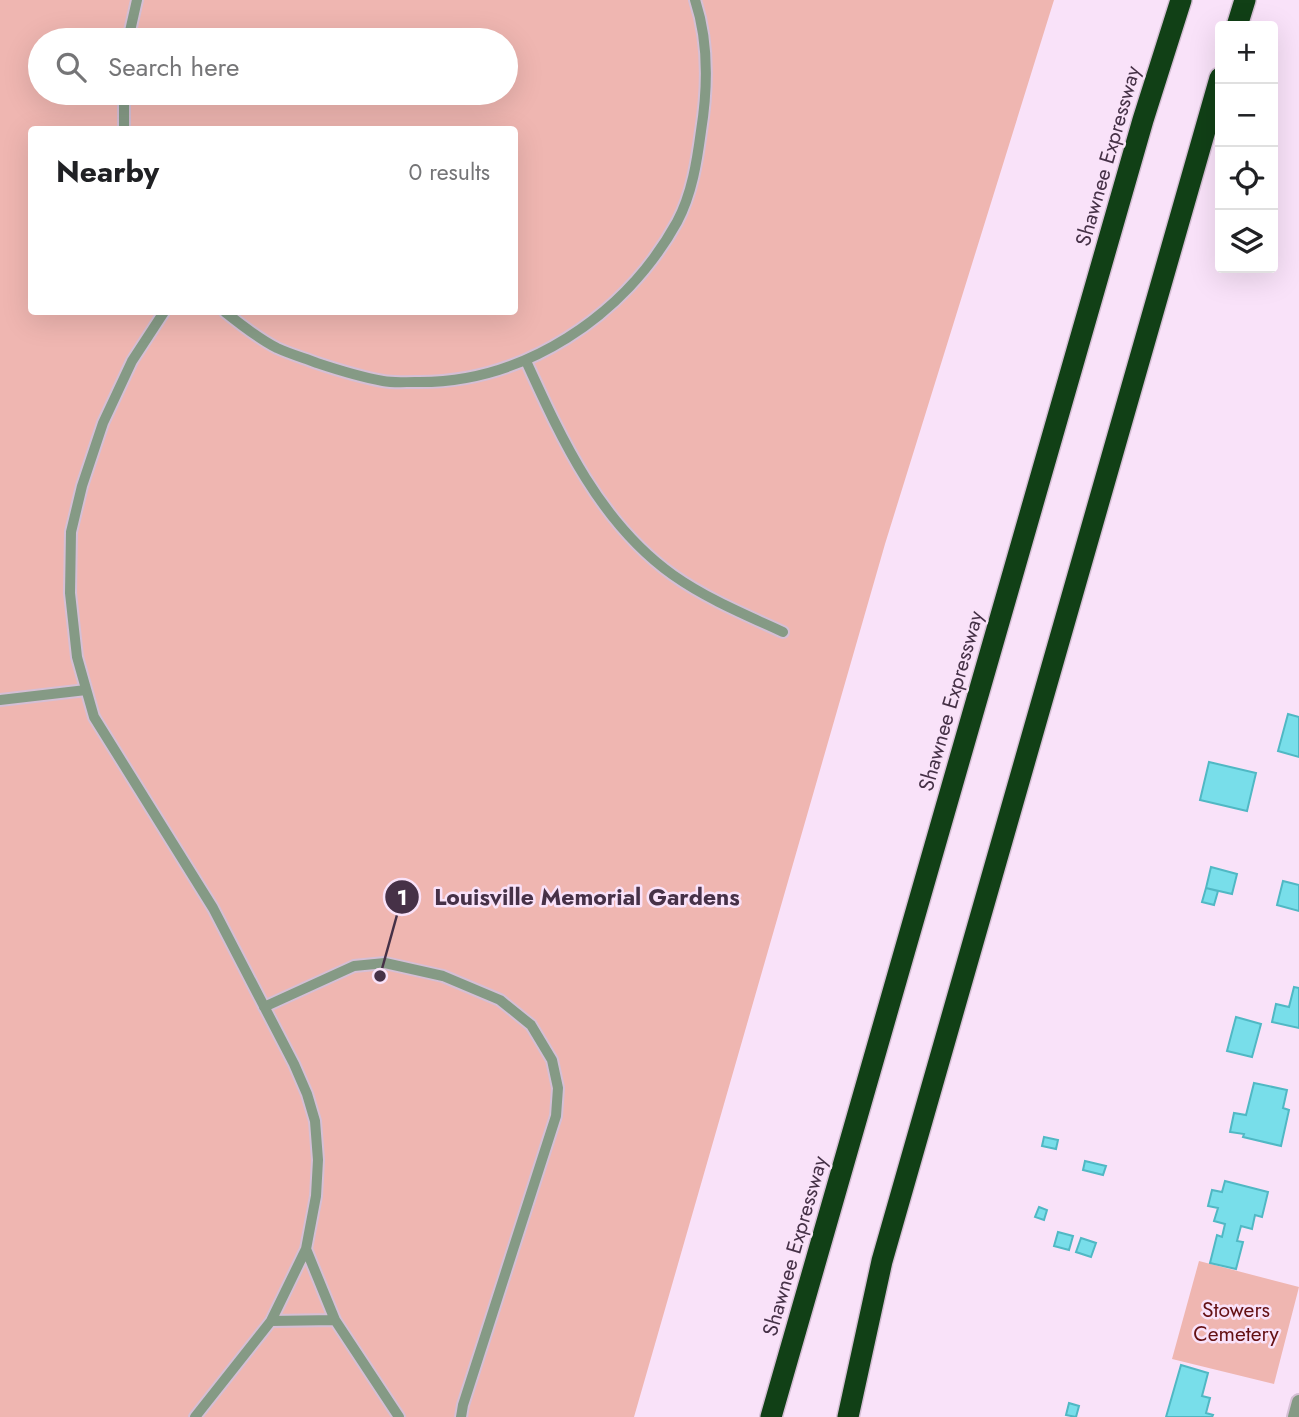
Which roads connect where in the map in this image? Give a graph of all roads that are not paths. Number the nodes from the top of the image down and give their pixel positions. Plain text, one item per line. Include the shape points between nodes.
1 (137, 0) edge
2 (695, 0) edge
3 (1181, 0) edge
4 (1245, 0) edge
5 (1239, 21) edge
6 (131, 28) edge
7 (1218, 84) edge
8 (124, 105) edge
9 (124, 126) edge
10 (162, 315) edge
11 (229, 315) edge
12 (526, 360) junction
13 (783, 632) dead end
14 (86, 690) junction
15 (0, 700) edge
16 (264, 1007) junction
17 (306, 1249) junction
18 (335, 1320) junction
19 (271, 1321) junction
20 (1299, 1402) edge
21 (195, 1417) edge
22 (399, 1417) edge
23 (461, 1417) edge
24 (771, 1417) edge
25 (848, 1417) edge
26 (1295, 1417) edge

1 - 6 lane
2 - 12 lane via 704,26 706,97 695,172 678,220 652,262 609,307 565,341
3 - 24 highway, Shawnee Expressway
4 - 5 highway
7 - 25 highway via 882,1261
8 - 9 lane
10 - 14 lane via 132,361 103,422 71,532 70,593 77,657
11 - 12 lane via 276,348 385,382 439,383
12 - 13 lane via 562,440 629,537 673,575
14 - 15 lane
14 - 16 lane via 94,718 213,908
16 - 17 lane via 294,1064 315,1121 316,1196
16 - 23 lane via 354,966 385,963 443,976 500,1000 531,1025 552,1060 558,1088 556,1116
17 - 18 lane
17 - 19 lane
18 - 19 lane
18 - 22 lane
19 - 21 lane
20 - 26 street

